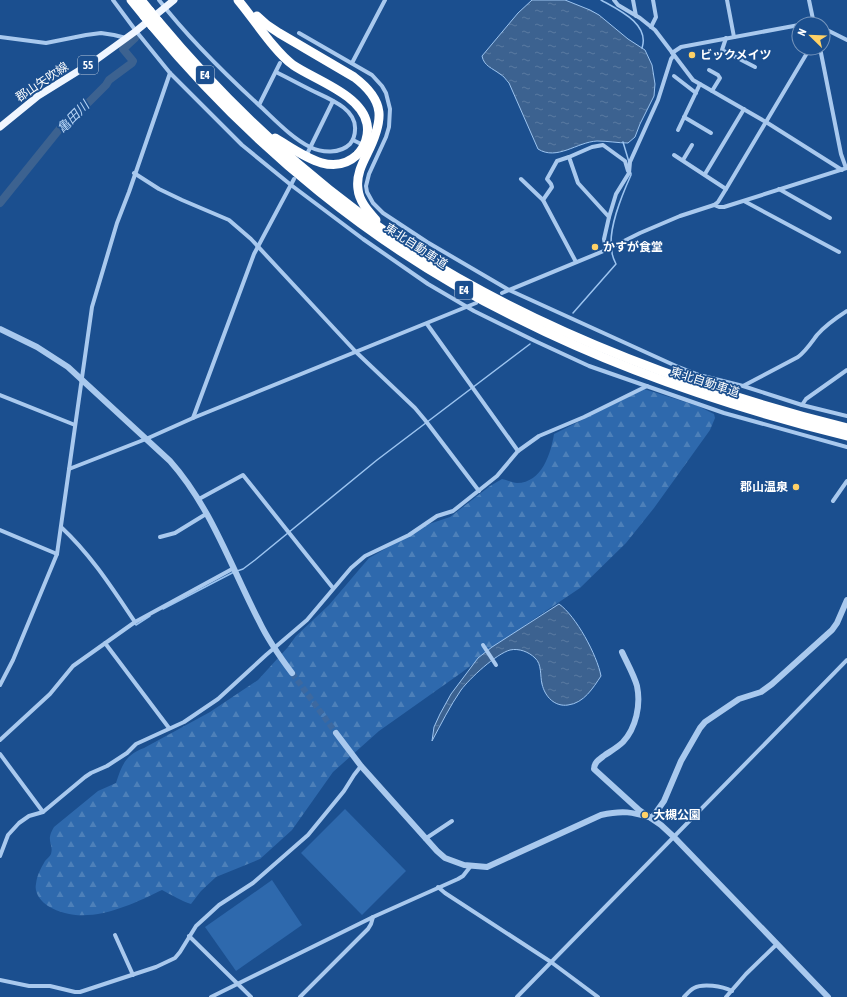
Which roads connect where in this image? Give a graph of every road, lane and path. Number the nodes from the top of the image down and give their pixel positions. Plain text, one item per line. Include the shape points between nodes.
1 (113, 0) edge
2 (131, 0) edge
3 (141, 0) edge
4 (159, 0) edge
5 (174, 0) edge
6 (238, 0) edge
7 (245, 0) edge
8 (385, 0) edge
9 (614, 0) edge
10 (633, 0) edge
11 (653, 0) edge
12 (727, 0) edge
13 (810, 0) edge
14 (164, 8) junction
15 (147, 14) junction
16 (636, 16) junction
17 (813, 16) edge
18 (155, 23) junction
19 (791, 26) edge
20 (651, 27) junction
21 (136, 31) junction
22 (299, 32) dead end
23 (831, 32) edge
24 (0, 37) edge
25 (734, 37) junction
26 (126, 38) junction
27 (726, 38) junction
28 (847, 40) edge
29 (673, 54) junction
30 (805, 56) edge
31 (822, 56) edge
32 (280, 63) dead end
33 (352, 63) junction
34 (756, 67) dead end
35 (709, 70) dead end
36 (276, 72) junction
37 (170, 74) junction
38 (674, 76) dead end
39 (700, 84) junction
40 (712, 91) junction
41 (696, 92) junction
42 (333, 101) junction
43 (258, 105) junction
44 (744, 109) junction
45 (684, 117) junction
46 (766, 122) junction
47 (255, 126) junction
48 (0, 127) edge
49 (678, 130) dead end
50 (711, 133) dead end
51 (353, 140) junction
52 (361, 144) dead end
53 (692, 145) dead end
54 (310, 147) junction
55 (373, 150) dead end
56 (379, 152) junction
57 (307, 154) dead end
58 (674, 154) dead end
59 (569, 157) junction
60 (683, 160) junction
61 (845, 169) edge
62 (629, 173) junction
63 (134, 174) junction
64 (705, 174) junction
65 (294, 178) dead end
66 (521, 179) dead end
67 (291, 184) junction
68 (726, 189) junction
69 (779, 189) junction
70 (543, 200) junction
71 (744, 201) junction
72 (714, 205) junction
73 (609, 217) junction
74 (830, 218) dead end
75 (388, 233) junction
76 (258, 247) junction
77 (606, 250) junction
78 (839, 252) dead end
79 (576, 262) junction
80 (509, 290) junction
81 (502, 293) dead end
82 (476, 303) dead end
83 (468, 307) junction
84 (847, 311) edge
85 (427, 324) junction
86 (0, 329) edge
87 (356, 352) junction
88 (847, 370) edge
89 (81, 379) junction
90 (647, 386) junction
91 (738, 386) junction
92 (743, 386) junction
93 (736, 390) dead end
94 (0, 395) edge
95 (802, 404) junction
96 (727, 408) dead end
97 (724, 413) junction
98 (847, 416) edge
99 (193, 418) junction
100 (75, 425) junction
101 (847, 428) edge
102 (847, 436) edge
103 (146, 439) junction
104 (847, 447) edge
105 (518, 451) junction
106 (69, 469) junction
107 (847, 481) edge
108 (479, 490) junction
109 (199, 500) junction
110 (833, 501) dead end
111 (206, 514) junction
112 (62, 526) junction
113 (0, 530) edge
114 (160, 537) dead end
115 (57, 554) junction
116 (234, 568) junction
117 (333, 588) junction
118 (847, 600) edge
119 (135, 622) junction
120 (105, 643) junction
121 (483, 645) dead end
122 (274, 648) junction
123 (622, 652) dead end
124 (847, 660) edge
125 (496, 665) dead end
126 (292, 673) tunnel mouth
127 (0, 685) edge
128 (169, 728) junction
129 (336, 733) tunnel mouth
130 (0, 740) edge
131 (0, 754) edge
132 (361, 766) junction
133 (43, 812) junction
134 (652, 818) junction
135 (452, 821) dead end
136 (674, 837) junction
137 (425, 839) junction
138 (0, 856) edge
139 (470, 867) junction
140 (438, 887) junction
141 (373, 917) junction
142 (116, 936) dead end
143 (189, 936) junction
144 (777, 944) junction
145 (551, 962) junction
146 (133, 975) junction
147 (0, 980) edge
148 (237, 984) junction
149 (732, 991) junction
150 (80, 992) junction
151 (82, 997) edge
152 (211, 997) edge
153 (250, 997) edge
154 (300, 997) edge
155 (517, 997) edge
156 (598, 997) edge
157 (684, 997) edge
158 (726, 997) edge
159 (828, 997) edge

1 - 21 street
2 - 15 highway, 東北自動車道 / E4
3 - 15 highway, 東北自動車道 / E4
4 - 14 street
5 - 14 main road, 郡山矢吹線 / 55
6 - 47 highway via 292,64 357,104 365,116 367,131 359,153 346,161 323,164
7 - 75 highway via 267,25 362,82 373,95 378,107 379,122 359,172 358,188 359,197 364,205
8 - 33 street
9 - 16 street
10 - 16 street
11 - 20 street via 656,17
12 - 25 street
13 - 17 street
14 - 21 main road, 郡山矢吹線 / 55
14 - 43 street
15 - 18 highway, 東北自動車道 / E4, bridge
16 - 20 street
18 - 47 highway, 東北自動車道 / E4
18 - 102 highway, 東北自動車道 / E4 via 207,89 288,165 384,240 453,284 515,318 625,366 724,401
19 - 25 street
20 - 29 street
21 - 26 main road, 郡山矢吹線 / 55
21 - 37 street
22 - 33 street
23 - 28 street
24 - 26 street via 46,42 101,33
25 - 27 street
26 - 48 main road, 郡山矢吹線 / 55 via 38,96
27 - 29 street via 681,47
27 - 34 street via 722,50
29 - 39 street via 692,79
29 - 62 street via 658,100 630,162
30 - 46 street
31 - 61 street
32 - 36 street
33 - 56 street via 378,81 389,101 389,127
35 - 40 street via 720,78
36 - 42 street
36 - 43 street
37 - 63 street
37 - 67 street via 242,145
38 - 41 street
39 - 40 street
39 - 41 street
40 - 44 street
41 - 45 street
42 - 51 street via 354,120
42 - 54 street
43 - 54 street
44 - 46 street
44 - 64 street
45 - 49 street
45 - 50 street
46 - 61 street
46 - 68 street
47 - 75 highway, 東北自動車道 / E4 via 314,177
51 - 52 street
51 - 54 street via 345,148 336,151
53 - 60 street
54 - 57 street
55 - 56 street
56 - 80 street via 366,186 373,202 391,219
58 - 60 street
59 - 62 street via 603,145 625,161
59 - 70 street via 557,161 547,179 552,187
59 - 73 street via 578,183
60 - 64 street
61 - 69 street
62 - 73 street via 616,194
63 - 76 street via 159,189 229,220
63 - 89 street via 92,307
64 - 68 street
65 - 67 street
66 - 70 street
67 - 76 street
67 - 83 street via 392,260
68 - 72 street
69 - 71 street
69 - 74 street
70 - 79 street
71 - 72 street via 719,208
71 - 78 street
72 - 77 street via 680,216
73 - 77 street via 604,239
75 - 101 highway, 東北自動車道 / E4 via 483,291 582,340 713,390
76 - 87 street
76 - 99 street
77 - 79 street
79 - 80 street
80 - 81 street
80 - 91 street via 676,366
82 - 83 street
83 - 85 street
83 - 90 street via 589,366
84 - 92 street via 830,322 798,357
85 - 87 street
85 - 105 street
86 - 89 street via 50,355
87 - 99 street
87 - 108 street via 415,408
88 - 95 street
89 - 100 street
89 - 103 street
90 - 97 street
90 - 105 street via 539,436
91 - 92 street
91 - 93 street
92 - 95 street
94 - 100 street
95 - 98 street
96 - 97 street
97 - 104 street
99 - 103 street
100 - 106 street
103 - 106 street
103 - 109 street via 175,466
105 - 108 street via 497,476
106 - 112 street
107 - 110 street
108 - 117 street via 453,511 437,516 409,535 365,556
109 - 111 street
109 - 117 street via 243,475
111 - 114 street via 175,533
111 - 116 street
112 - 115 street
112 - 119 street via 92,559
113 - 115 street
115 - 127 street
116 - 119 street
116 - 122 street
117 - 122 street via 307,620
118 - 134 street via 832,630 772,684 761,692 739,699 705,722 681,760 664,801
119 - 120 street
120 - 128 street
120 - 130 street via 73,666 50,694
121 - 125 street
122 - 126 street
122 - 128 street via 218,700 184,722
123 - 134 street via 636,685 637,713 627,737 596,762 594,769 639,810
124 - 136 street
128 - 133 street via 136,744 107,766 91,773
129 - 132 street
131 - 133 street
132 - 137 street
132 - 143 street via 308,835 253,883 219,905
133 - 138 street via 29,816 13,829 4,841
134 - 136 street
134 - 139 street via 615,811 487,867
135 - 137 street
136 - 144 street
136 - 145 street
137 - 139 street via 445,858
139 - 140 street via 462,877
140 - 141 street
140 - 145 street
141 - 148 street
141 - 154 street via 368,929
142 - 146 street
143 - 146 street via 172,960
143 - 148 street
144 - 149 street
144 - 159 street
145 - 155 street
145 - 156 street
146 - 150 street
147 - 150 street
148 - 152 street
148 - 153 street
149 - 157 street via 702,985 693,988
149 - 158 street
150 - 151 street

